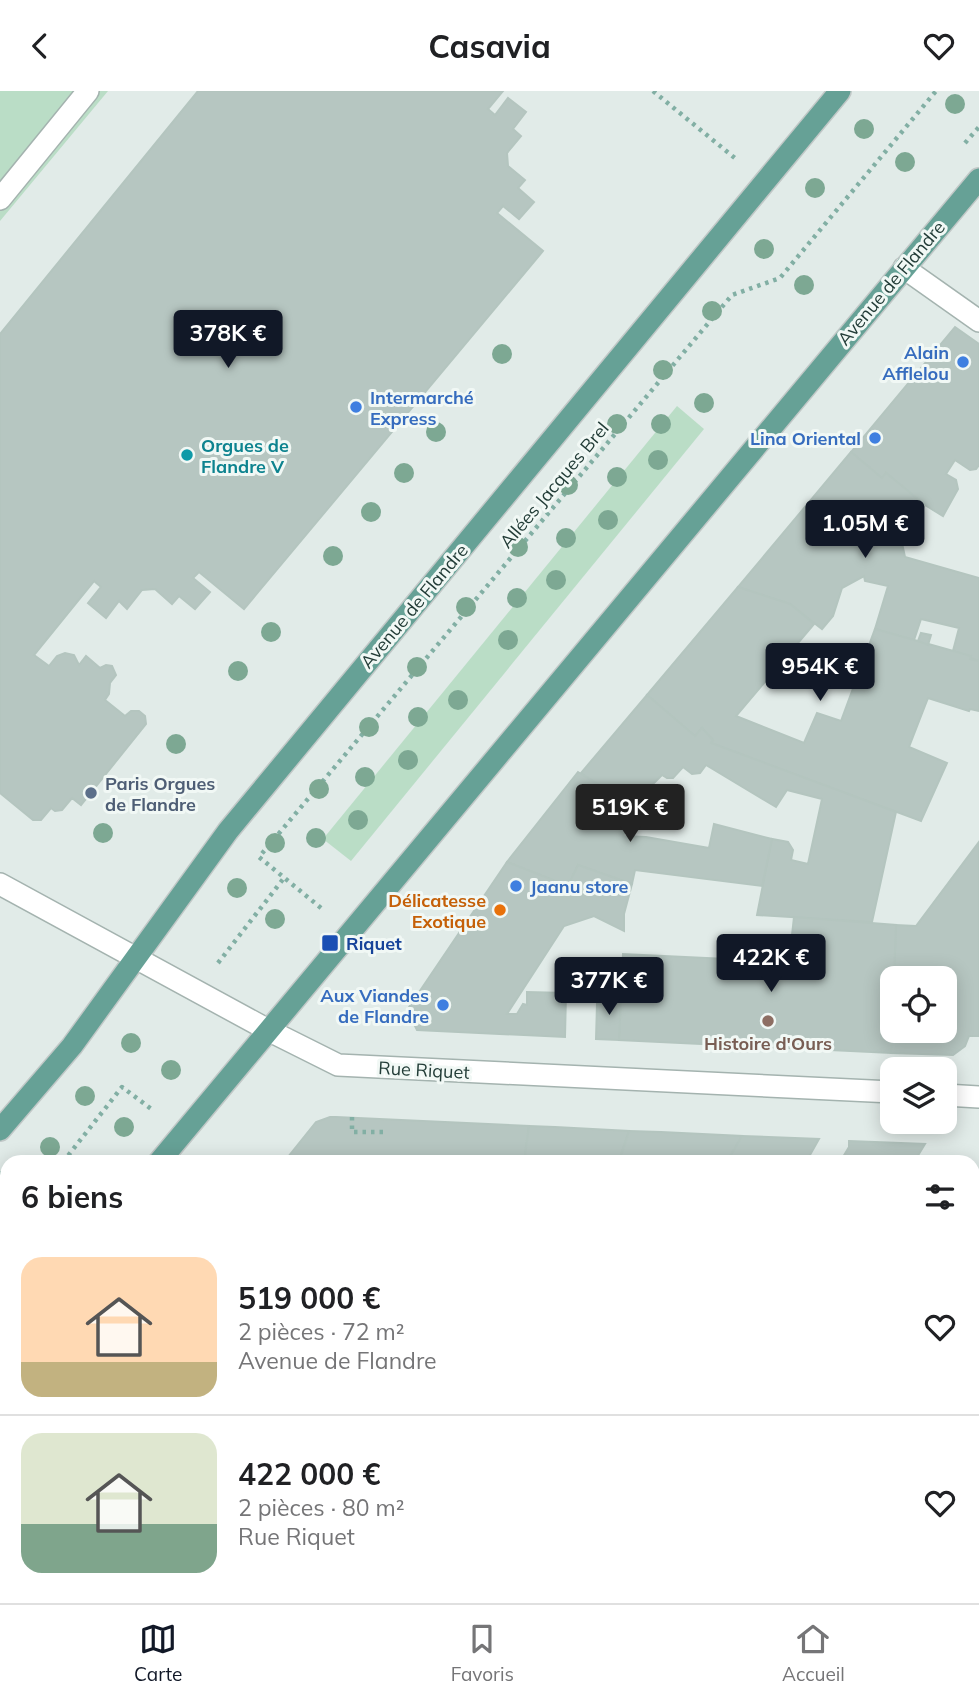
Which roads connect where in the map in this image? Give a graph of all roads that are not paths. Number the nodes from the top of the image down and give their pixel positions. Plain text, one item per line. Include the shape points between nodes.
1 (88, 91) edge
2 (839, 91) edge
3 (979, 179) edge
4 (0, 199) edge
5 (904, 268) junction
6 (979, 321) edge
7 (0, 884) edge
8 (135, 957) junction
9 (270, 1031) junction
10 (880, 1091) edge
11 (957, 1096) edge
12 (979, 1097) edge
13 (0, 1130) edge
14 (165, 1155) edge

1 - 4 street
2 - 8 main road, Avenue de Flandre via 228,831
3 - 5 main road, Avenue de Flandre
5 - 6 street
5 - 9 main road, Avenue de Flandre
7 - 8 street, Rue Riquet
8 - 9 street, Rue Riquet
8 - 13 main road, Avenue de Flandre via 72,1046
9 - 10 street, Rue Riquet via 338,1065
9 - 14 main road, Avenue de Flandre
11 - 12 street

